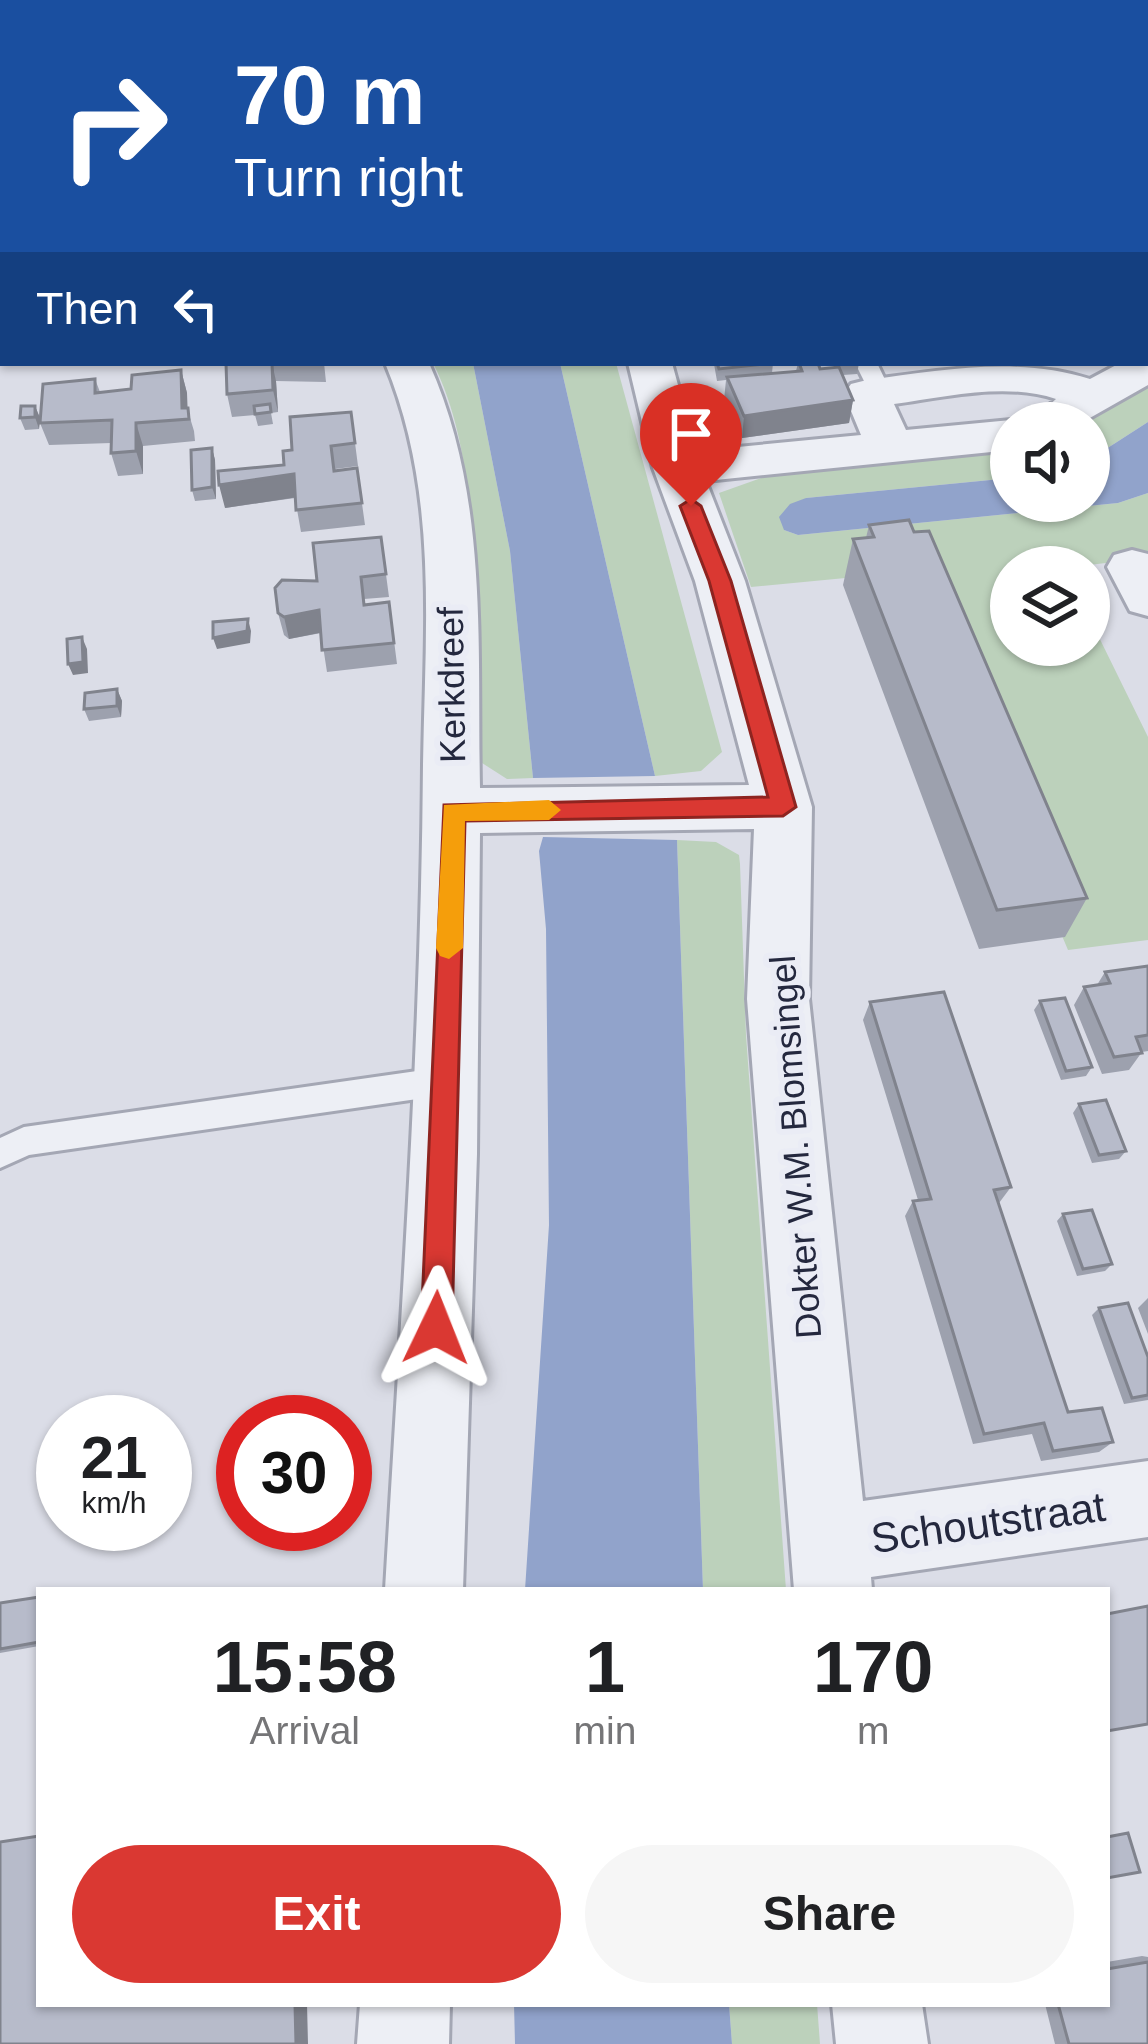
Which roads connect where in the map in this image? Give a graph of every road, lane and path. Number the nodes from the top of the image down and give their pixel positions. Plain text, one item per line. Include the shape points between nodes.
1 (409, 366) edge
2 (651, 366) edge
3 (1148, 366) edge
4 (873, 378) edge
5 (1095, 396) junction
6 (1085, 402) edge
7 (990, 437) edge
8 (890, 447) junction
9 (676, 468) junction
10 (783, 807) junction
11 (453, 812) junction
12 (445, 1081) junction
13 (0, 1154) edge
14 (1148, 1498) edge
15 (830, 1567) edge
16 (424, 1587) edge
17 (405, 2007) edge
18 (877, 2007) edge
19 (403, 2044) edge
20 (882, 2044) edge

1 - 11 street, Kerkdreef via 427,401 448,502
2 - 9 street, Dokter W.M. Blomsingel
3 - 5 street
4 - 5 street via 1042,379
4 - 8 street via 867,394
5 - 6 street
7 - 8 street
8 - 9 street
9 - 10 street, Dokter W.M. Blomsingel via 720,581
10 - 11 street
10 - 15 street, Dokter W.M. Blomsingel via 778,999
11 - 12 street, Kerkdreef
12 - 13 lane via 24,1142
12 - 16 street, Kerkdreef
14 - 15 street, Schoutstraat
17 - 19 street
18 - 20 street

